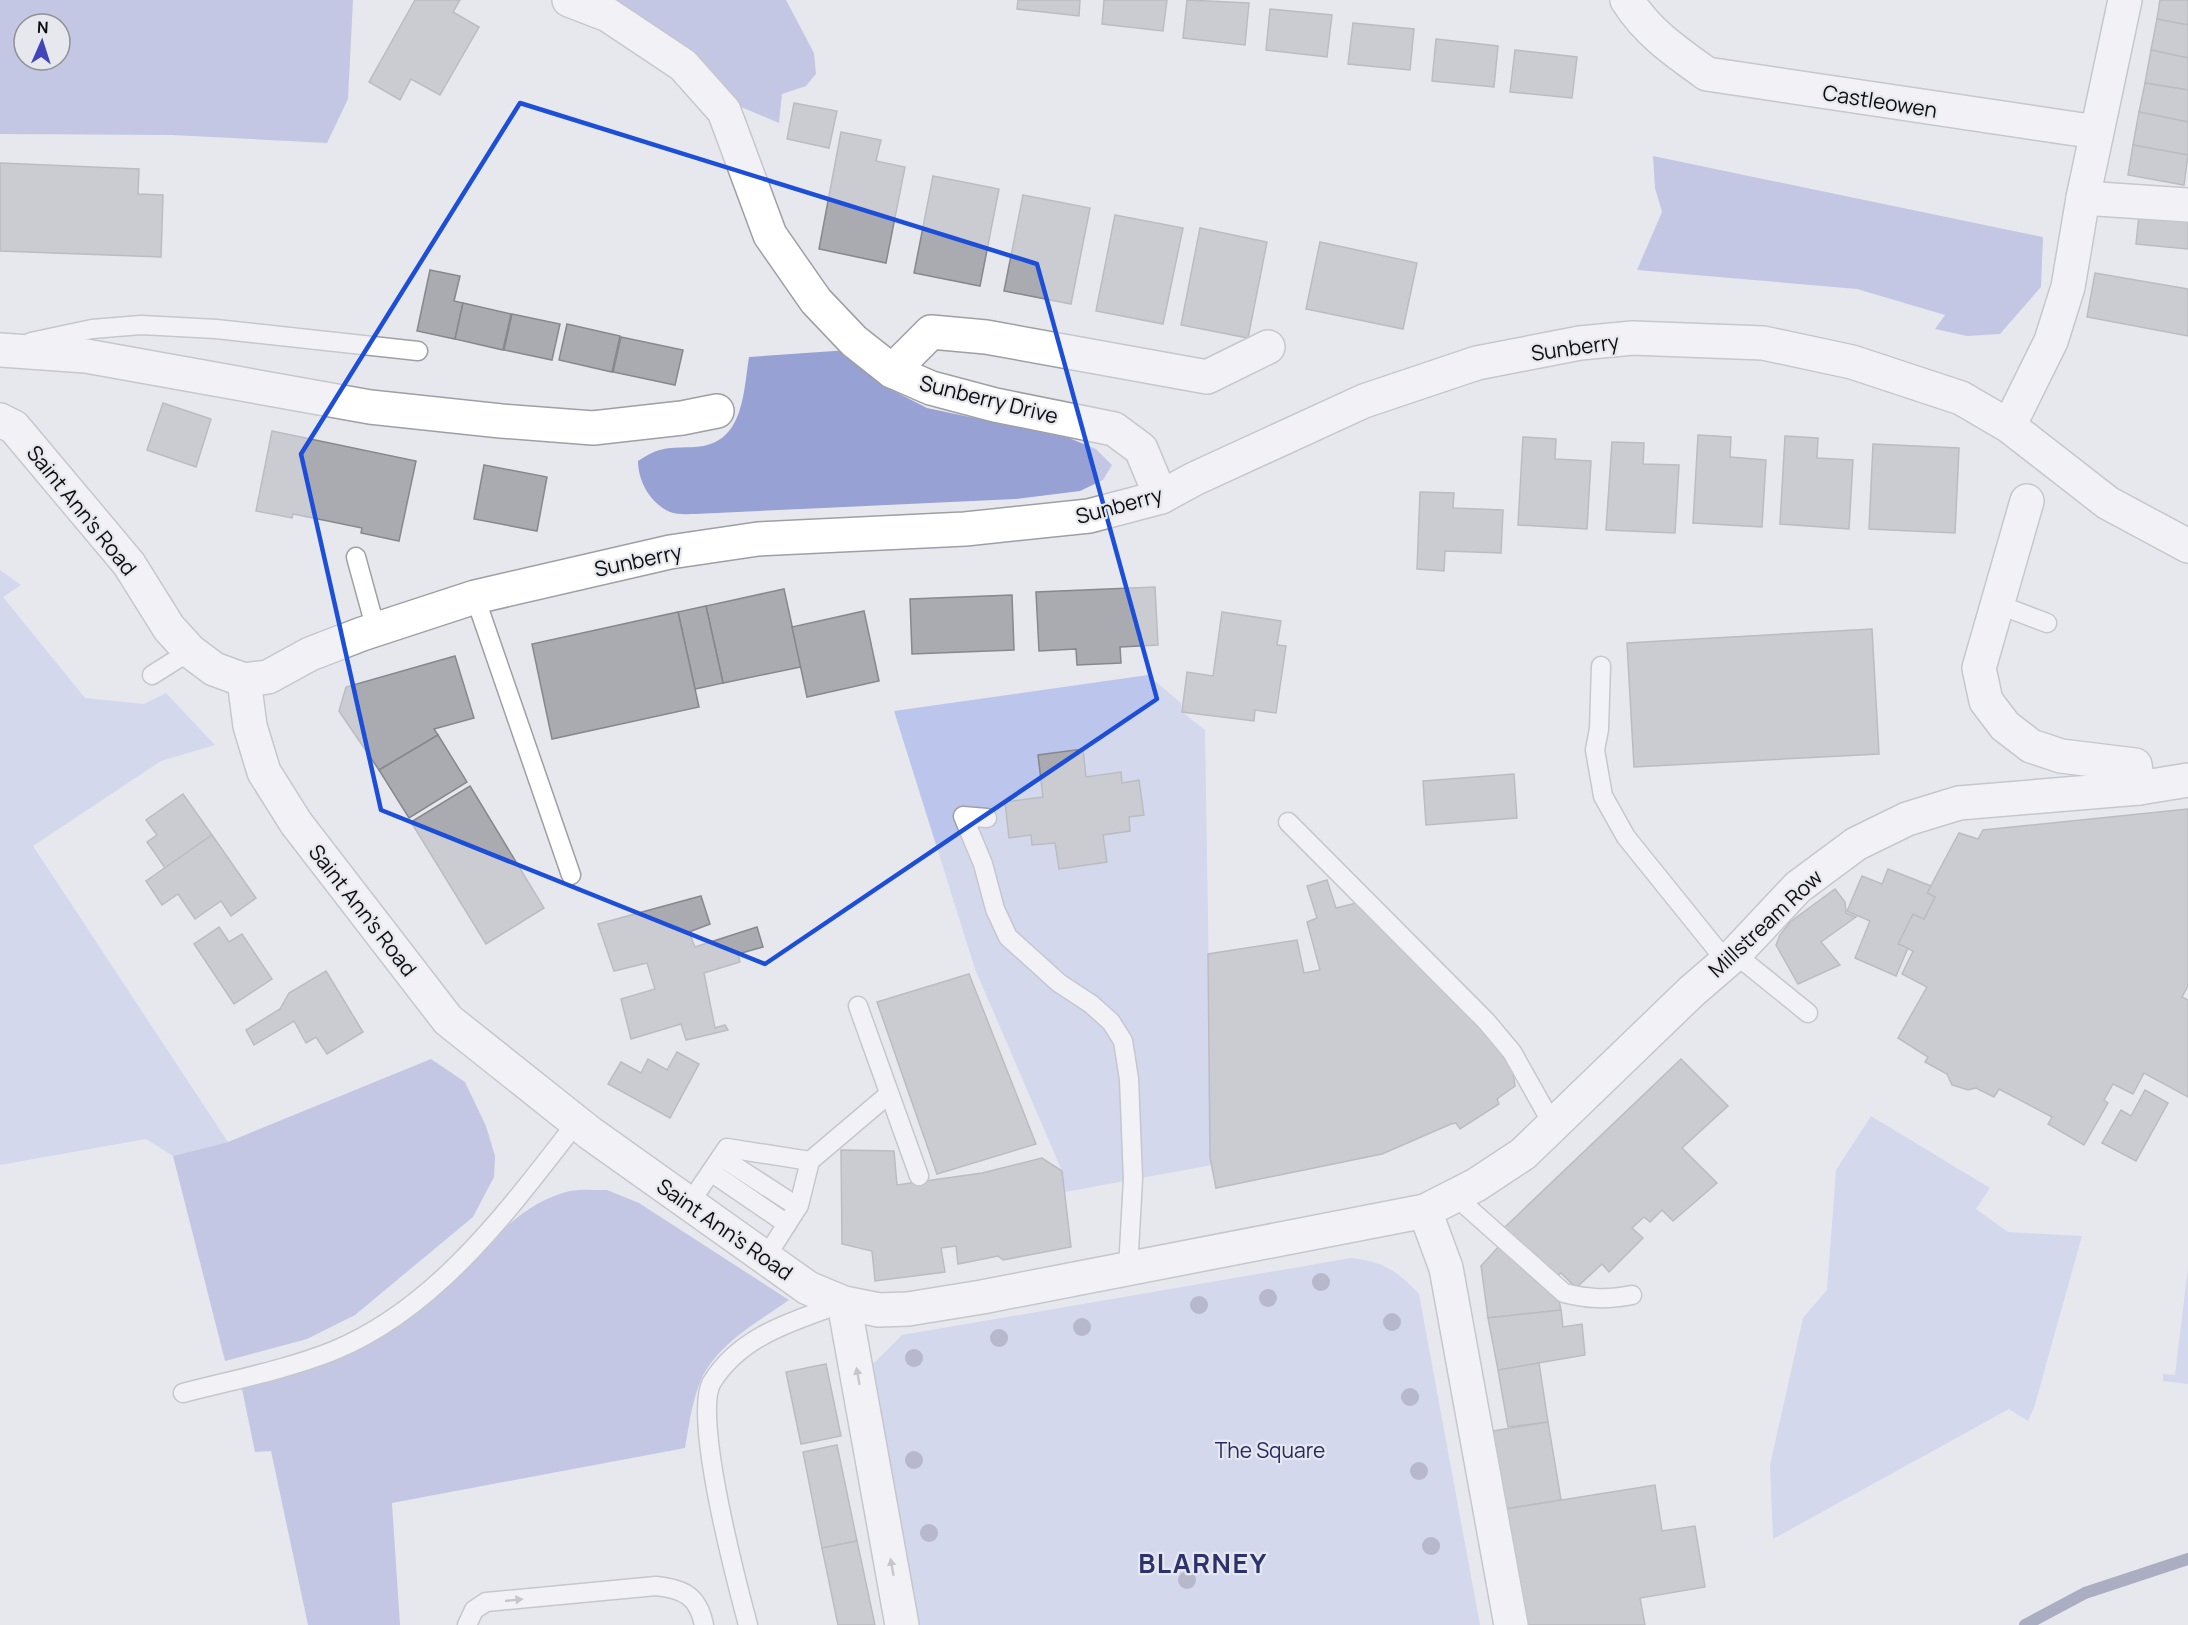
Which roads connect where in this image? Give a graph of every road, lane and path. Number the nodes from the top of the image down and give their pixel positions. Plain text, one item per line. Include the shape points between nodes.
1 (569, 0) edge
2 (1626, 0) edge
3 (2125, 0) edge
4 (2096, 132) junction
5 (2083, 198) junction
6 (2188, 205) edge
7 (1268, 347) dead end
8 (0, 349) edge
9 (418, 351) dead end
10 (892, 371) junction
11 (717, 411) dead end
12 (0, 420) edge
13 (2009, 426) junction
14 (1161, 497) junction
15 (2026, 501) dead end
16 (2188, 546) edge
17 (356, 557) dead end
18 (475, 597) junction
19 (1997, 604) junction
20 (2047, 623) dead end
21 (376, 630) junction
22 (190, 651) junction
23 (1601, 666) dead end
24 (152, 675) dead end
25 (244, 680) junction
26 (2188, 780) edge
27 (2139, 788) junction
28 (987, 818) dead end
29 (1288, 822) dead end
30 (571, 875) dead end
31 (1730, 958) junction
32 (858, 1006) dead end
33 (1808, 1012) dead end
34 (889, 1094) junction
35 (577, 1122) junction
36 (1553, 1125) junction
37 (810, 1161) junction
38 (716, 1164) junction
39 (919, 1176) dead end
40 (1465, 1191) junction
41 (689, 1204) junction
42 (798, 1207) junction
43 (1425, 1211) junction
44 (787, 1224) junction
45 (766, 1257) junction
46 (1128, 1269) junction
47 (1632, 1295) dead end
48 (844, 1303) junction
49 (183, 1393) dead end
50 (467, 1625) edge
51 (704, 1625) edge
52 (748, 1625) edge
53 (902, 1625) edge
54 (1510, 1625) edge

1 - 10 street, Sunberry Drive via 608,15 683,66 724,111 770,235 816,302 854,341
2 - 4 street, Castleowen via 1639,19 1671,49 1707,74
3 - 4 street
4 - 5 street
5 - 6 street
5 - 13 street via 2068,287 2051,341
7 - 10 street via 1207,377 986,337 932,332
8 - 9 lane via 92,329 141,325 216,329
8 - 11 street via 86,356 370,407 501,421 593,428
10 - 14 street, Sunberry Drive via 931,388 995,405 1114,429 1141,449
12 - 22 street, Saint Ann's Road via 14,426 129,564 169,628
13 - 14 street, Sunberry via 1961,398 1852,362 1763,343 1633,338 1580,343 1477,363 1364,401 1194,478
13 - 16 street, Sunberry via 2108,503
14 - 18 street, Sunberry via 1089,516 965,529 758,539 670,552
15 - 19 street
17 - 21 lane
18 - 21 street, Sunberry
18 - 30 lane
19 - 20 lane
19 - 27 street via 1979,668 1986,701 2005,726 2031,746 2061,756 2135,765
21 - 25 street, Sunberry via 310,654 268,677
22 - 24 lane
22 - 25 street, Saint Ann's Road via 214,669
23 - 31 lane via 1595,750 1602,796 1626,837
25 - 35 street, Saint Ann's Road via 250,726 264,772 296,823 448,1020
26 - 27 street, Millstream Row
27 - 31 street, Millstream Row via 1959,802 1907,819 1856,844 1798,887
28 - 46 lane via 963,816 1008,937 1059,983 1111,1022 1123,1041 1130,1079 1133,1179
29 - 36 lane via 1486,1021 1512,1052
31 - 33 lane
31 - 36 street, Millstream Row
32 - 34 lane
34 - 37 lane
34 - 39 lane
35 - 41 street, Saint Ann's Road
35 - 49 lane via 458,1266 380,1328 333,1351
36 - 40 street, Millstream Row via 1523,1154
37 - 38 lane via 727,1148
37 - 42 lane
38 - 41 lane
38 - 42 lane
38 - 44 lane
40 - 43 street
40 - 47 lane via 1564,1293 1609,1300
41 - 45 street, Saint Ann's Road
42 - 44 lane
43 - 46 street
43 - 54 street via 1446,1268
44 - 45 lane
45 - 48 street, Saint Ann's Road via 808,1288
46 - 48 street via 908,1309 879,1310
48 - 52 lane via 751,1341 710,1384 707,1418 720,1519
53 -> 48 street
50 -> 51 lane via 474,1610 486,1602 656,1586 676,1588 691,1597 701,1610

